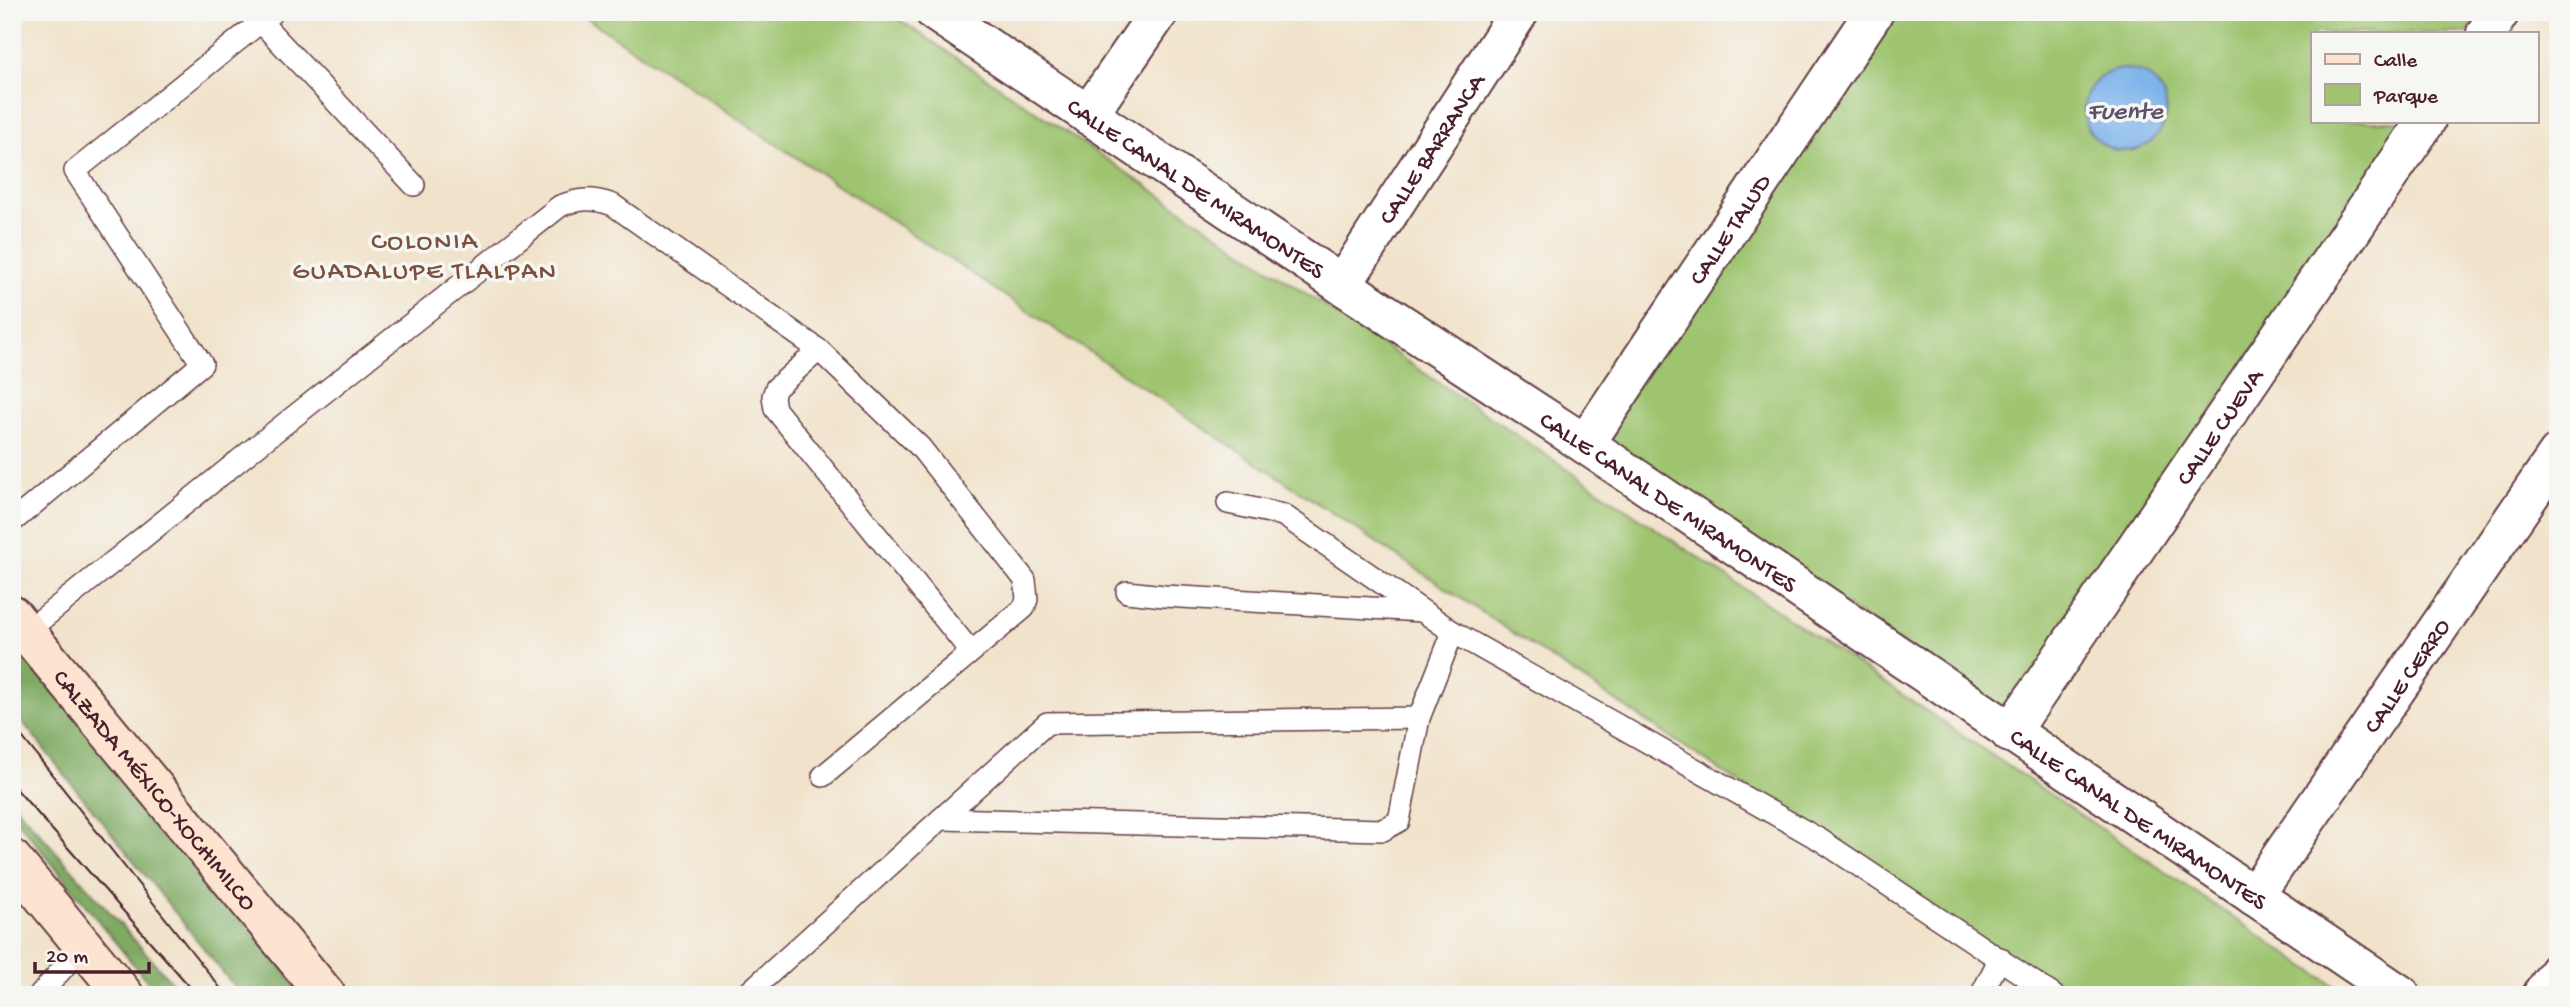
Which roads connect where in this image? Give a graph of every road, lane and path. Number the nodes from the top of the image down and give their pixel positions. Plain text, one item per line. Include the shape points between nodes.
1 (934, 12) edge
2 (1159, 12) edge
3 (1520, 12) edge
4 (1874, 12) edge
5 (2500, 12) edge
6 (267, 17) edge
7 (2487, 32) edge
8 (1088, 115) junction
9 (2425, 122) edge
10 (414, 185) dead end
11 (1342, 285) junction
12 (819, 350) junction
13 (1585, 444) junction
14 (2558, 454) edge
15 (1228, 502) dead end
16 (12, 522) edge
17 (1127, 592) dead end
18 (1423, 611) junction
19 (19, 624) edge
20 (1453, 632) junction
21 (971, 652) junction
22 (1419, 718) junction
23 (2010, 733) junction
24 (823, 776) dead end
25 (941, 819) junction
26 (12, 859) edge
27 (2254, 896) junction
28 (83, 945) junction
29 (2000, 958) junction
30 (2558, 972) edge
31 (40, 995) edge
32 (124, 995) edge
33 (326, 995) edge
34 (746, 995) edge
35 (1981, 995) edge
36 (2053, 995) edge
37 (2401, 995) edge
38 (2542, 995) edge

1 - 8 street, CALLE CANAL DE MIRAMONTES
2 - 8 street
3 - 11 street, CALLE BARRANCA
4 - 13 street, CALLE TALUD
5 - 7 street
6 - 10 lane
6 - 16 lane via 75,172 202,364
8 - 11 street, CALLE CANAL DE MIRAMONTES
9 - 23 street, CALLE CUEVA
11 - 13 street, CALLE CANAL DE MIRAMONTES
12 - 19 lane via 613,205 578,199 560,206
12 - 21 lane via 776,388 775,409
12 - 21 lane via 920,447 1025,580 1024,608
13 - 23 street, CALLE CANAL DE MIRAMONTES
14 - 27 street, CALLE CERRO
15 - 18 lane via 1283,515
17 - 18 lane
18 - 20 lane
19 - 33 main road, CALZADA MÉXICO-XOCHIMILCO
20 - 22 lane
20 - 29 lane via 1822,841
21 - 24 lane
22 - 25 lane via 1047,723
22 - 25 lane via 1399,821 1383,830
23 - 27 street, CALLE CANAL DE MIRAMONTES
25 - 34 lane
26 - 28 main road
27 - 37 street, CALLE CANAL DE MIRAMONTES
28 - 31 lane
28 - 32 main road
29 - 35 lane
29 - 36 lane
30 - 38 street

